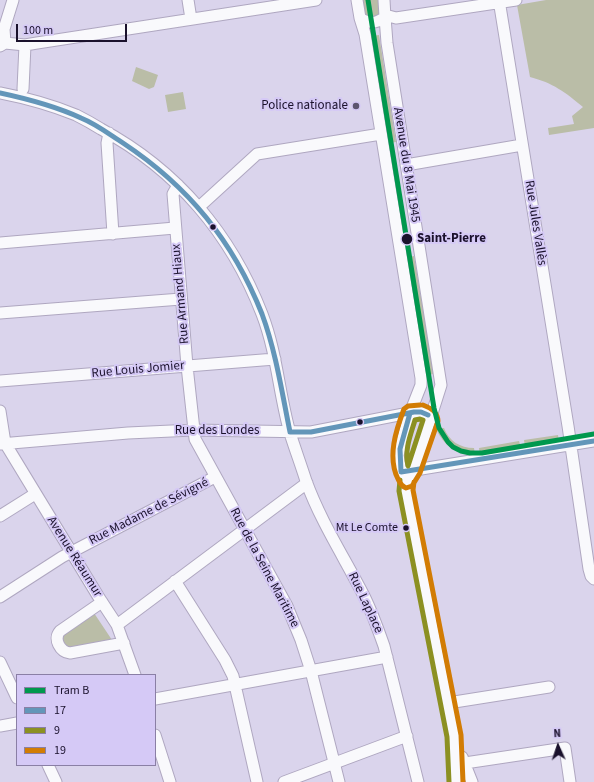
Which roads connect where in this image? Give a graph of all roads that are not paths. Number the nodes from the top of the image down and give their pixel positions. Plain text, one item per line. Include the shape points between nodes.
1 (13, 0) edge
2 (188, 0) edge
3 (316, 0) edge
4 (357, 0) edge
5 (384, 0) edge
6 (516, 0) edge
7 (499, 1) edge
8 (385, 16) junction
9 (360, 18) junction
10 (192, 19) junction
11 (2, 44) edge
12 (25, 45) junction
13 (23, 89) dead end
14 (0, 93) edge
15 (109, 133) junction
16 (381, 134) junction
17 (522, 145) junction
18 (406, 165) junction
19 (178, 185) junction
20 (199, 207) junction
21 (175, 228) junction
22 (113, 234) junction
23 (0, 243) edge
24 (181, 299) junction
25 (0, 313) edge
26 (275, 359) junction
27 (187, 366) junction
28 (0, 381) edge
29 (0, 411) edge
30 (410, 413) junction
31 (431, 418) junction
32 (193, 430) junction
33 (290, 432) junction
34 (594, 441) edge
35 (2, 444) edge
36 (570, 445) junction
37 (414, 470) junction
38 (404, 476) junction
39 (215, 477) junction
40 (307, 483) junction
41 (35, 494) junction
42 (0, 516) edge
43 (245, 529) junction
44 (71, 552) junction
45 (594, 579) edge
46 (175, 582) junction
47 (0, 597) edge
48 (102, 602) junction
49 (117, 625) junction
50 (124, 643) junction
51 (387, 657) junction
52 (0, 662) edge
53 (311, 671) junction
54 (135, 674) edge
55 (235, 684) junction
56 (549, 687) dead end
57 (16, 696) edge
58 (156, 699) edge
59 (448, 703) junction
60 (16, 723) edge
61 (0, 726) edge
62 (407, 736) junction
63 (454, 736) junction
64 (156, 738) edge
65 (334, 763) junction
66 (465, 763) junction
67 (48, 766) edge
68 (56, 782) edge
69 (170, 782) edge
70 (258, 782) edge
71 (284, 782) edge
72 (339, 782) edge
73 (418, 782) edge
74 (456, 782) edge
75 (472, 782) edge
76 (570, 782) edge

1 - 11 street
2 - 10 street
3 - 10 street
4 - 9 street, Avenue du 8 Mai 1945
5 - 8 street, Avenue du 8 Mai 1945
6 - 7 street
7 - 8 street via 396,18
7 - 17 street, Rue Jules Vallès
8 - 9 street via 372,23
8 - 18 street, Avenue du 8 Mai 1945
9 - 16 street, Avenue du 8 Mai 1945 via 365,34
10 - 12 street
11 - 12 street
12 - 13 street
14 - 15 street, Rue Laplace via 76,116
15 - 19 street, Rue Laplace via 152,161
15 - 22 street via 107,143
16 - 20 street via 257,154
16 - 30 street, Avenue du 8 Mai 1945 via 421,378
17 - 18 street
17 - 36 street, Rue Jules Vallès
18 - 31 street, Avenue du 8 Mai 1945 via 441,385
19 - 20 street, Rue Laplace
19 - 21 street, Rue Armand Hiaux via 172,194
20 - 26 street, Rue Laplace via 220,233 243,270 262,315
21 - 22 street
21 - 24 street, Rue Armand Hiaux
22 - 23 street
24 - 25 street
24 - 27 street, Rue Armand Hiaux
26 - 27 street, Rue Louis Jomier
26 - 33 street, Rue Laplace
27 - 28 street, Rue Louis Jomier
27 - 32 street, Rue Armand Hiaux
29 - 35 street
30 - 31 street, Rue des Londes via 421,412
30 - 33 street, Rue des Londes via 310,432
30 - 38 street, Avenue du 8 Mai 1945 via 398,455
31 - 37 street, Avenue du 8 Mai 1945
32 - 33 street, Rue des Londes
32 - 35 street, Rue des Londes
32 - 39 street, Rue de la Seine Maritime via 195,439
33 - 40 street, Rue Laplace
34 - 36 street
35 - 41 street, Avenue Réaumur
36 - 37 street
36 - 45 street, Rue Jules Vallès via 589,569
37 - 38 street, Avenue du 8 Mai 1945
38 - 59 street
39 - 43 street, Rue de la Seine Maritime
39 - 44 street, Rue Madame de Sévigné
40 - 43 street
40 - 51 street, Rue Laplace via 323,522 364,596
41 - 42 street
41 - 44 street, Avenue Réaumur
43 - 46 street
43 - 53 street, Rue de la Seine Maritime via 287,606 302,640
44 - 47 street, Rue Madame de Sévigné
44 - 48 street, Avenue Réaumur
46 - 49 street
46 - 55 street via 225,660
48 - 49 street, Avenue Réaumur
48 - 50 street via 60,631 57,640 62,650 70,652
49 - 50 street, Avenue Réaumur
50 - 54 street, Avenue Réaumur
51 - 53 street
51 - 62 street, Rue Laplace
52 - 57 street
53 - 55 street
53 - 65 street, Rue de la Seine Maritime
55 - 58 street
55 - 70 street
56 - 59 street
59 - 63 street
60 - 61 street
62 - 65 street
62 - 73 street, Rue Laplace
63 - 66 street
63 - 74 street
64 - 69 street
65 - 71 street
65 - 72 street, Rue de la Seine Maritime
66 - 75 street
66 - 76 street via 565,748
67 - 68 street

